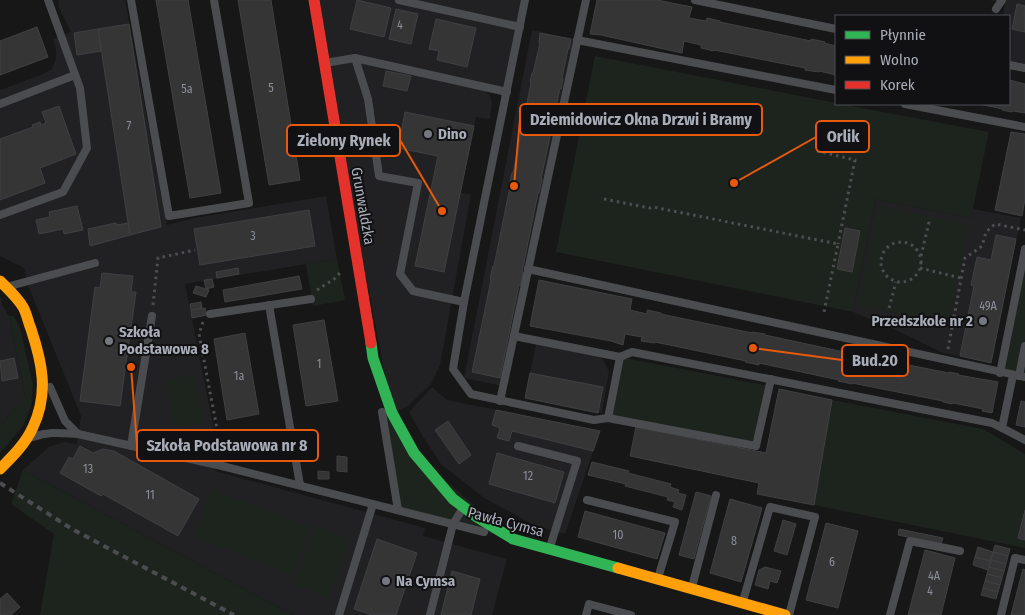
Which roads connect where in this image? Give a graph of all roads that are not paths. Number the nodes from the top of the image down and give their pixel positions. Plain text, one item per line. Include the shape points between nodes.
1 (48, 0) edge
2 (131, 0) edge
3 (214, 0) edge
4 (314, 0) edge
5 (399, 0) edge
6 (525, 0) edge
7 (586, 0) edge
8 (696, 0) edge
9 (1002, 0) edge
10 (996, 9) dead end
11 (520, 27) junction
12 (835, 29) edge
13 (577, 40) junction
14 (355, 58) junction
15 (324, 63) junction
16 (1010, 65) edge
17 (1025, 68) edge
18 (75, 75) junction
19 (835, 90) edge
20 (507, 92) junction
21 (0, 104) edge
22 (910, 105) edge
23 (1025, 127) edge
24 (0, 215) edge
25 (1025, 249) edge
26 (95, 263) dead end
27 (528, 269) junction
28 (3, 284) edge
29 (311, 299) road end
30 (464, 302) junction
31 (269, 306) junction
32 (210, 314) road end
33 (152, 316) road end
34 (514, 336) junction
35 (1025, 346) edge
36 (620, 357) junction
37 (374, 358) junction
38 (43, 371) junction
39 (1000, 373) junction
40 (1019, 376) edge
41 (771, 379) junction
42 (500, 401) junction
43 (608, 418) junction
44 (1002, 428) junction
45 (78, 434) junction
46 (27, 439) junction
47 (1025, 440) edge
48 (131, 446) junction
49 (518, 446) dead end
50 (0, 469) edge
51 (300, 485) junction
52 (716, 495) dead end
53 (588, 500) dead end
54 (374, 504) junction
55 (464, 507) junction
56 (398, 510) junction
57 (453, 524) junction
58 (513, 539) junction
59 (550, 549) junction
60 (960, 551) dead end
61 (1025, 560) edge
62 (658, 579) junction
63 (691, 589) junction
64 (742, 603) junction
65 (339, 615) edge
66 (430, 615) edge
67 (586, 615) edge
68 (631, 615) edge
69 (785, 615) edge
70 (789, 615) edge
71 (890, 615) edge
72 (1001, 615) edge

1 - 18 lane
2 - 3 lane via 169,216 249,203
4 - 15 street, Grunwaldzka
5 - 11 lane
6 - 11 lane
7 - 13 lane
8 - 12 lane
9 - 10 lane
11 - 20 lane
13 - 19 lane
13 - 27 lane
14 - 15 lane
14 - 20 lane
14 - 30 lane via 368,99 379,176 418,183 400,274 413,291
15 - 37 street, Grunwaldzka
16 - 17 lane
18 - 21 lane
18 - 24 lane via 80,88 87,148 63,192
20 - 30 lane
22 - 23 lane
25 - 39 lane
26 - 28 lane
27 - 34 lane
27 - 39 lane
28 - 38 street via 22,306
29 - 31 lane
30 - 42 lane via 453,369 471,394
31 - 32 lane
31 - 51 lane
33 - 48 lane
34 - 36 lane
34 - 42 lane
35 - 40 lane
36 - 41 lane via 632,352
36 - 43 lane
37 - 55 street, Grunwaldzka via 392,413 414,453
37 - 56 lane, Grunwaldzka
38 - 45 lane via 65,421
38 - 46 street via 44,392 38,416
39 - 40 lane
40 - 44 lane
41 - 43 lane via 756,446
41 - 44 lane via 992,423
42 - 43 lane via 594,420
44 - 47 lane
45 - 46 lane, Pawła Cymsa via 44,433
45 - 48 lane, Pawła Cymsa
46 - 50 street
48 - 51 lane, Pawła Cymsa
49 - 59 lane via 577,461
51 - 54 lane, Pawła Cymsa
52 - 63 lane
53 - 62 lane via 674,522
54 - 56 lane, Pawła Cymsa
54 - 65 lane
55 - 57 lane
55 - 58 street, Grunwaldzka
56 - 57 lane, Pawła Cymsa
57 - 58 lane, Pawła Cymsa
57 - 66 lane
58 - 59 street, Pawła Cymsa
59 - 62 street, Pawła Cymsa
60 - 71 lane via 910,541
61 - 72 lane via 1016,558
62 - 63 street, Pawła Cymsa
63 - 64 street, Pawła Cymsa
64 - 69 street, Pawła Cymsa
64 - 70 lane via 770,507 815,517
67 - 68 lane via 589,604

